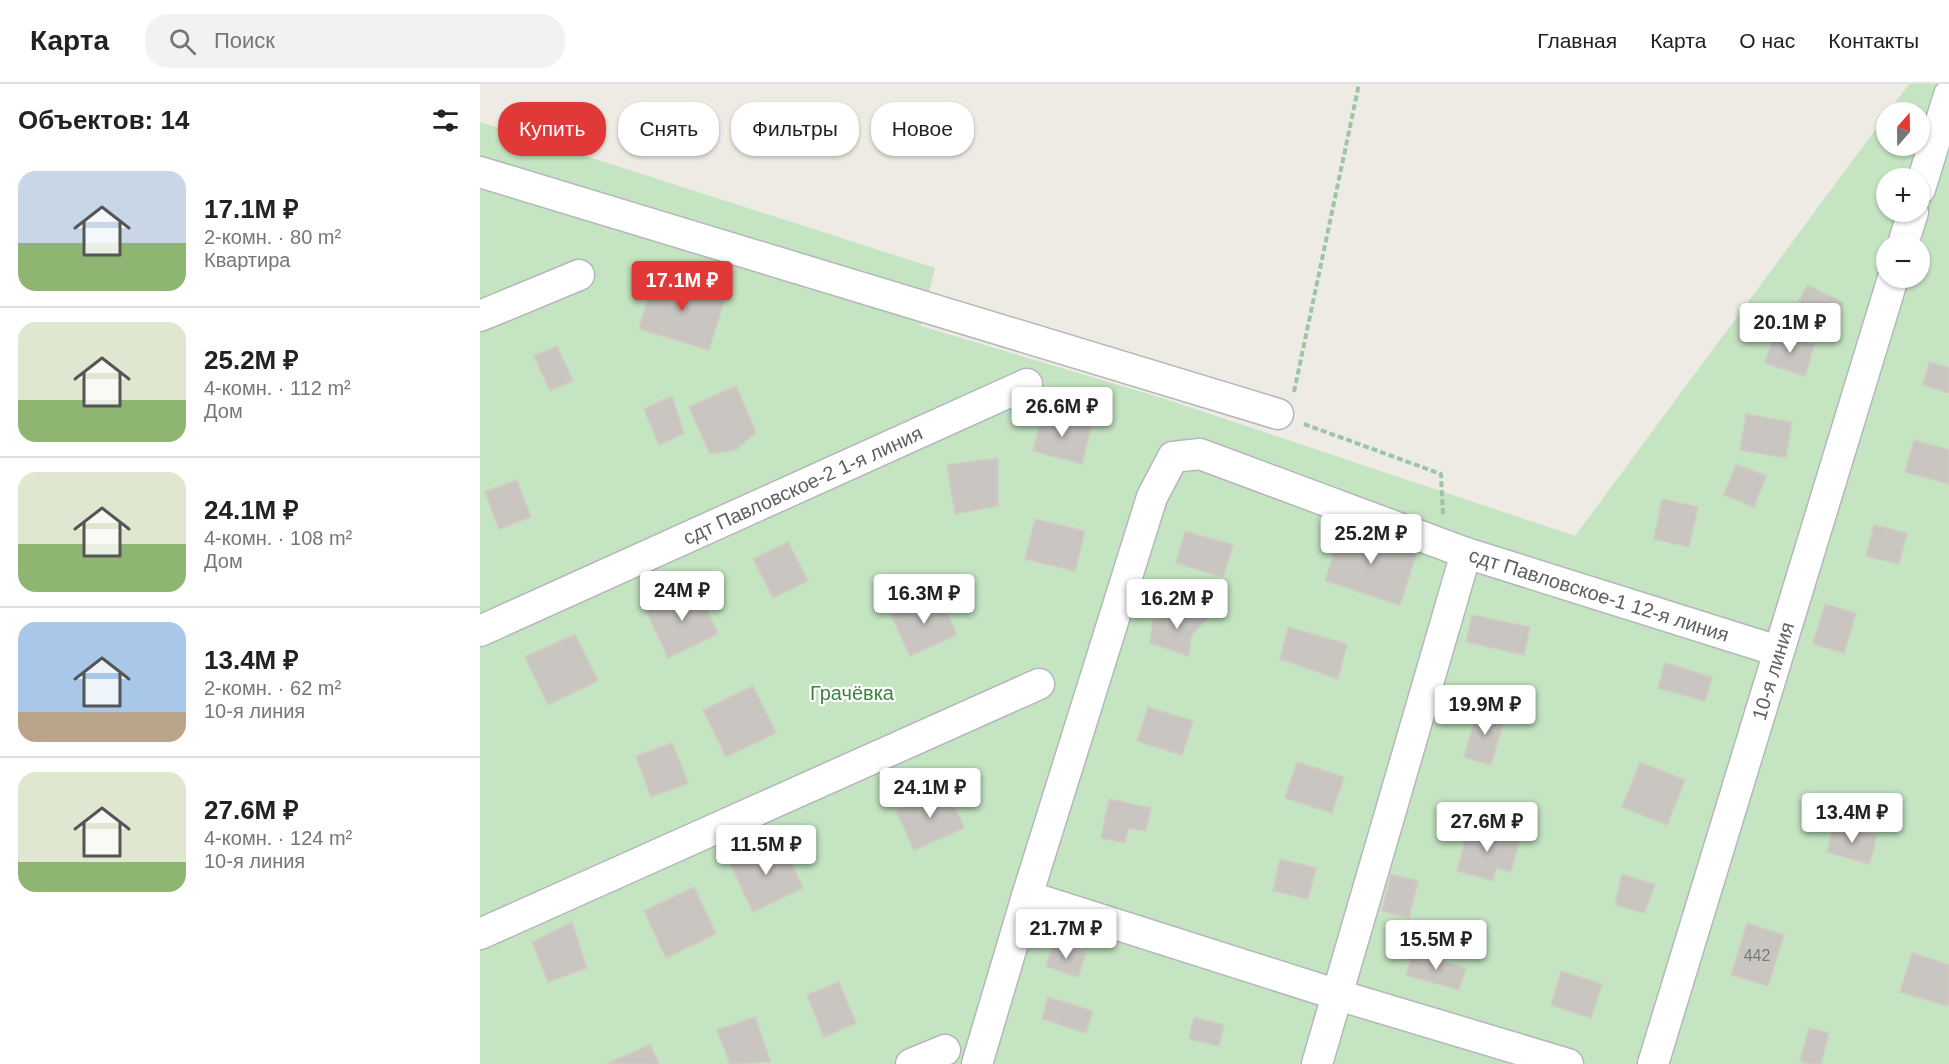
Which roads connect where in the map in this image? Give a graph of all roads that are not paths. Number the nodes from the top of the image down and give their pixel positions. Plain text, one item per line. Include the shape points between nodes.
1 (1949, 95) edge
2 (1926, 168) edge
3 (480, 172) edge
4 (579, 275) dead end
5 (1890, 288) edge
6 (480, 316) edge
7 (1027, 384) dead end
8 (1278, 414) road end
9 (1455, 549) junction
10 (480, 631) edge
11 (1778, 651) junction
12 (1040, 684) dead end
13 (1027, 896) junction
14 (480, 934) edge
15 (1338, 995) junction
16 (945, 1050) dead end
17 (911, 1064) edge
18 (977, 1064) edge
19 (1317, 1064) edge
20 (1568, 1064) edge
21 (1653, 1064) edge

1 - 2 street
3 - 8 street
4 - 6 street
5 - 11 street, 10-я линия
7 - 10 street, сдт Павловское-2 1-я линия
9 - 11 street, сдт Павловское-1 12-я линия
9 - 13 street, сдт Павловское-1 12-я линия via 1200,454 1173,457 1152,497
9 - 15 street
11 - 21 street, 10-я линия
12 - 14 street
13 - 15 street
13 - 18 street, сдт Павловское-1 12-я линия
15 - 19 street
15 - 20 street
16 - 17 street

